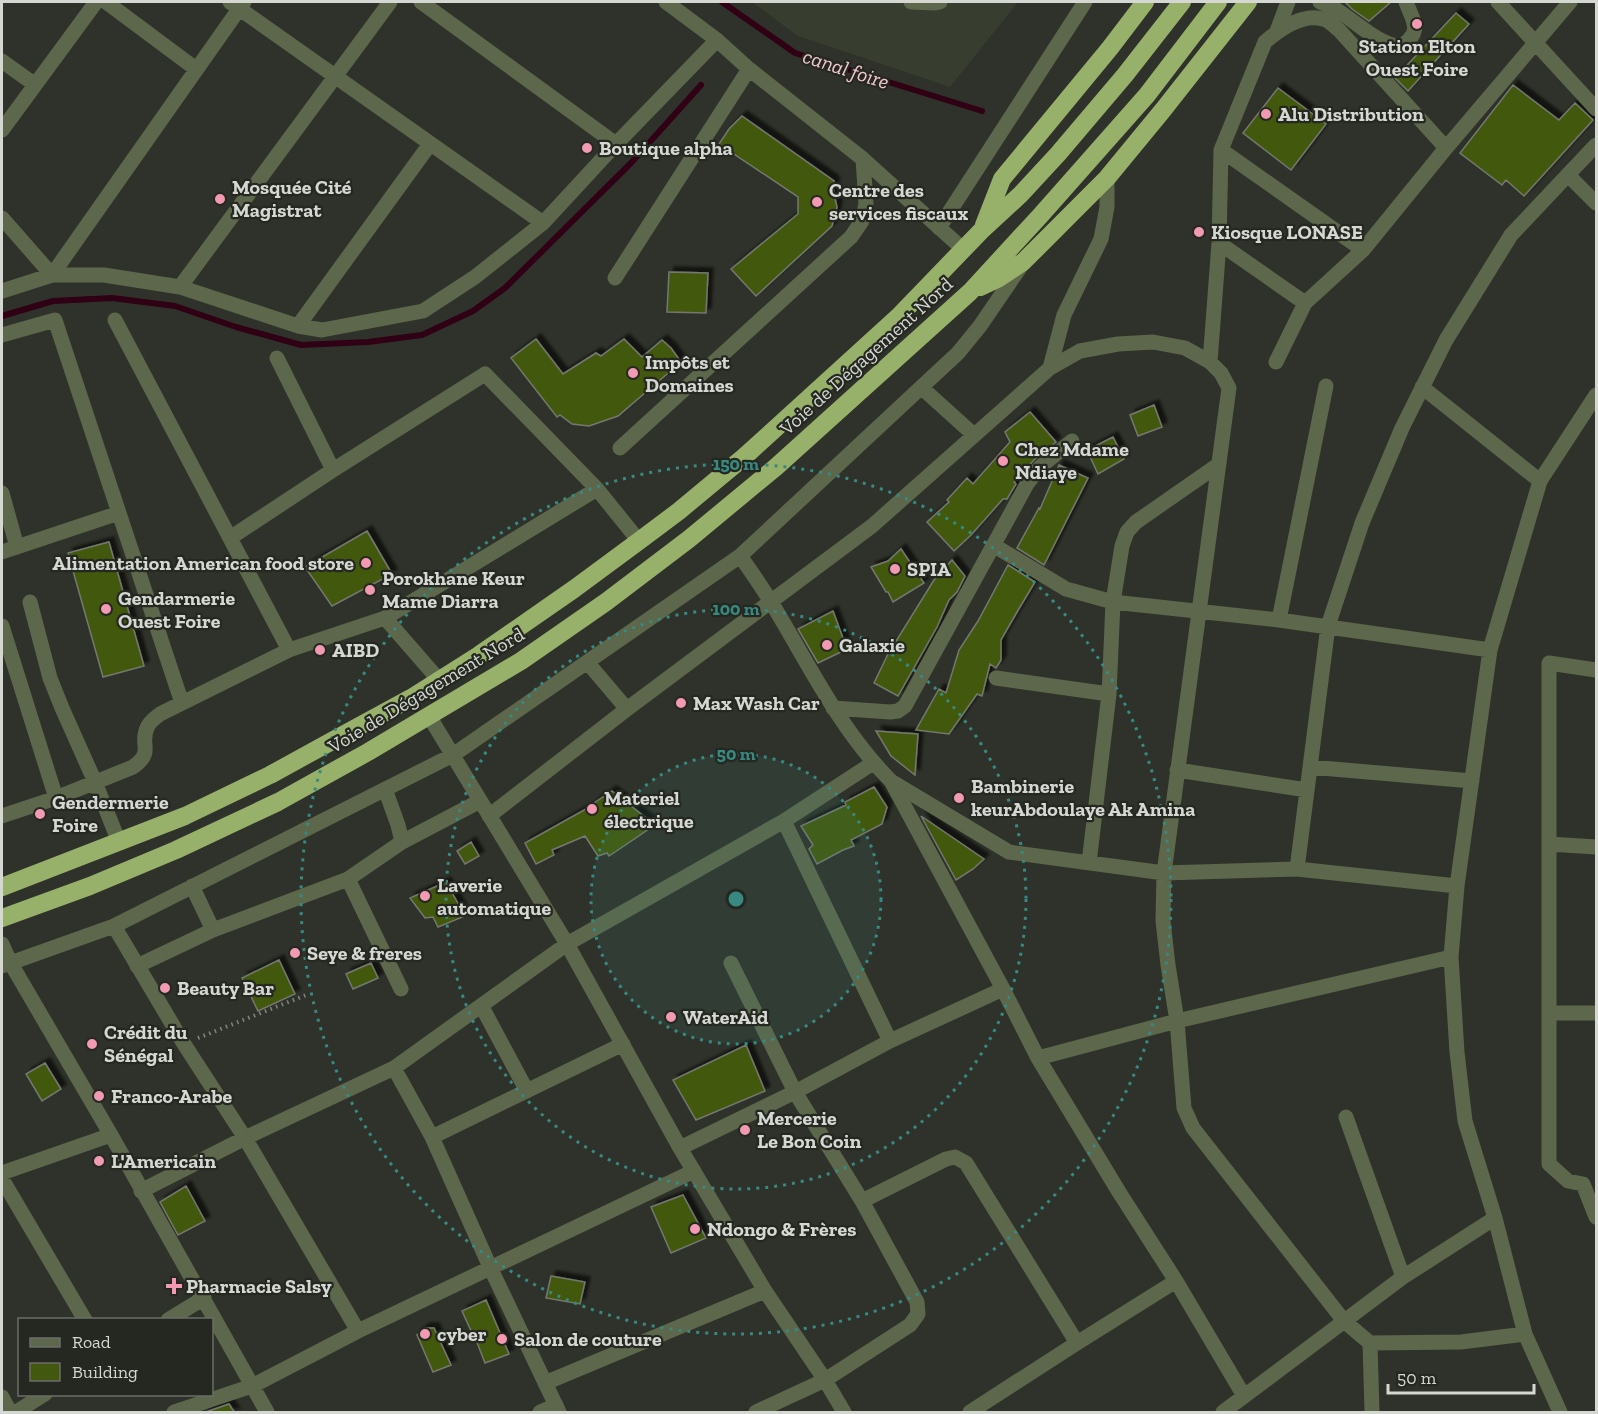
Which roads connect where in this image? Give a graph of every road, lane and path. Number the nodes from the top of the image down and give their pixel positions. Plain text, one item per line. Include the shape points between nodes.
1 (96, 2) edge
2 (106, 2) edge
3 (390, 2) edge
4 (421, 2) edge
5 (666, 2) edge
6 (911, 2) edge
7 (940, 2) edge
8 (1085, 2) edge
9 (1145, 2) edge
10 (1182, 2) edge
11 (1218, 2) edge
12 (1248, 2) edge
13 (1288, 2) edge
14 (1320, 2) edge
15 (1406, 2) edge
16 (1498, 2) edge
17 (1570, 2) edge
18 (238, 4) edge
19 (1277, 32) junction
20 (717, 40) junction
21 (1536, 41) junction
22 (2, 61) edge
23 (196, 69) junction
24 (749, 69) junction
25 (335, 76) junction
26 (34, 84) junction
27 (1596, 109) edge
28 (2, 130) edge
29 (430, 144) junction
30 (616, 144) junction
31 (1596, 145) edge
32 (1446, 148) junction
33 (1221, 150) junction
34 (863, 159) junction
35 (1568, 175) junction
36 (1107, 178) junction
37 (1596, 203) edge
38 (2, 218) edge
39 (543, 224) junction
40 (939, 228) junction
41 (981, 231) junction
42 (1219, 243) junction
43 (964, 250) junction
44 (1363, 250) junction
45 (1023, 262) junction
46 (52, 275) junction
47 (615, 278) dead end
48 (180, 287) junction
49 (2, 291) edge
50 (970, 292) junction
51 (1305, 303) junction
52 (115, 320) dead end
53 (298, 326) junction
54 (2, 334) edge
55 (277, 358) dead end
56 (1210, 362) junction
57 (1276, 362) dead end
58 (1050, 368) junction
59 (1326, 386) dead end
60 (1422, 387) junction
61 (922, 388) junction
62 (1596, 395) edge
63 (974, 435) junction
64 (1072, 441) dead end
65 (620, 448) dead end
66 (1218, 465) junction
67 (333, 470) junction
68 (1540, 481) junction
69 (597, 489) junction
70 (2, 493) edge
71 (119, 513) junction
72 (230, 538) junction
73 (639, 541) junction
74 (993, 545) junction
75 (17, 547) junction
76 (2, 552) edge
77 (741, 556) junction
78 (30, 602) dead end
79 (771, 602) junction
80 (1113, 602) junction
81 (1199, 612) junction
82 (385, 618) junction
83 (1279, 620) junction
84 (2, 626) edge
85 (1328, 626) junction
86 (289, 650) junction
87 (1490, 650) junction
88 (587, 662) junction
89 (1596, 670) edge
90 (996, 678) dead end
91 (439, 680) junction
92 (1109, 694) junction
93 (182, 704) junction
94 (832, 708) junction
95 (627, 709) junction
96 (429, 716) junction
97 (453, 755) junction
98 (873, 763) junction
99 (1310, 767) junction
100 (1178, 770) junction
101 (891, 781) junction
102 (1472, 781) junction
103 (96, 782) junction
104 (385, 789) junction
105 (1308, 790) junction
106 (56, 798) junction
107 (480, 801) junction
108 (2, 816) edge
109 (489, 816) junction
110 (784, 822) junction
111 (119, 842) junction
112 (402, 842) junction
113 (1549, 844) junction
114 (1596, 847) edge
115 (1089, 863) junction
116 (1298, 869) junction
117 (1164, 873) junction
118 (348, 879) junction
119 (192, 886) junction
120 (1457, 886) junction
121 (2, 887) edge
122 (2, 918) edge
123 (114, 926) junction
124 (213, 930) junction
125 (2, 944) edge
126 (567, 944) junction
127 (1451, 957) junction
128 (731, 963) dead end
129 (6, 964) edge
130 (137, 966) junction
131 (401, 988) dead end
132 (1003, 988) junction
133 (306, 994) dead end
134 (482, 1007) junction
135 (1549, 1013) junction
136 (1596, 1013) edge
137 (1177, 1021) junction
138 (890, 1041) junction
139 (184, 1044) junction
140 (623, 1044) junction
141 (1038, 1058) junction
142 (394, 1068) junction
143 (526, 1091) junction
144 (795, 1092) junction
145 (1346, 1117) dead end
146 (111, 1135) junction
147 (432, 1137) junction
148 (245, 1138) junction
149 (680, 1148) junction
150 (694, 1171) junction
151 (2, 1173) edge
152 (2, 1179) edge
153 (141, 1191) junction
154 (1592, 1193) edge
155 (862, 1201) junction
156 (1596, 1217) edge
157 (1495, 1218) junction
158 (490, 1267) junction
159 (1404, 1277) junction
160 (1176, 1281) junction
161 (765, 1291) junction
162 (204, 1298) junction
163 (84, 1318) edge
164 (171, 1318) edge
165 (1344, 1321) junction
166 (358, 1331) junction
167 (1525, 1334) junction
168 (1077, 1343) junction
169 (1370, 1343) junction
170 (825, 1380) junction
171 (545, 1383) junction
172 (252, 1386) junction
173 (43, 1396) edge
174 (1244, 1396) junction
175 (2, 1397) edge
176 (557, 1409) edge
177 (10, 1413) edge
178 (16, 1413) edge
179 (174, 1413) edge
180 (267, 1413) edge
181 (540, 1413) edge
182 (756, 1413) edge
183 (844, 1413) edge
184 (970, 1413) edge
185 (1223, 1413) edge
186 (1372, 1413) edge
187 (1560, 1413) edge

1 - 26 street
2 - 23 street
3 - 25 street
4 - 30 street
5 - 20 street
6 - 7 street
8 - 40 street
9 - 41 highway via 1002,179
10 - 41 highway, Voie de Dégagement Nord via 1043,170
11 - 50 highway, Voie de Dégagement Nord via 1147,95
12 - 36 highway
13 - 19 street
14 - 15 street via 1376,39 1400,47 1415,32
16 - 21 street
17 - 21 street
18 - 23 street
18 - 25 street
19 - 32 street via 1309,18 1324,19 1339,30
19 - 33 street via 1265,42
20 - 24 street
20 - 30 street
21 - 27 street
21 - 32 street
22 - 26 street
23 - 46 street
24 - 34 street
24 - 47 street
25 - 29 street
25 - 48 street
26 - 28 street
29 - 39 street
29 - 53 street
30 - 39 street
31 - 35 street
32 - 44 street
33 - 42 street
33 - 44 street
34 - 40 street
34 - 65 street via 866,204 852,237
35 - 37 street
35 - 60 street via 1511,235 1446,340
36 - 45 highway
36 - 58 street via 1101,239 1064,315
38 - 46 street
39 - 53 street via 476,277 423,311 322,330
40 - 43 street
41 - 43 highway, Voie de Dégagement Nord
42 - 51 street
42 - 56 street
43 - 73 highway, Voie de Dégagement Nord via 898,317 753,449
44 - 51 street
45 - 50 highway
45 - 61 street via 980,326
46 - 48 street via 104,275
46 - 49 street
48 - 53 street
50 - 96 highway, Voie de Dégagement Nord via 776,467 689,539 521,662
51 - 57 street
52 - 72 street
54 - 71 street via 55,320
55 - 67 street
56 - 58 street via 1185,348 1153,342 1080,351
56 - 66 street via 1229,388
58 - 63 street
59 - 83 street
60 - 68 street
60 - 85 street via 1362,523
61 - 63 street
61 - 77 street
62 - 68 street
63 - 79 street via 872,526
64 - 74 street via 1040,467 1027,484
66 - 80 street via 1127,532
66 - 81 street
67 - 69 street via 485,374
67 - 72 street
68 - 87 street
69 - 73 street
69 - 82 street
70 - 75 street
71 - 75 street
71 - 93 street
72 - 86 street
73 - 91 highway, Voie de Dégagement Nord
74 - 80 street via 1066,589
74 - 94 street via 905,706 890,712
75 - 76 street
77 - 79 street
77 - 88 street
78 - 103 street via 50,678
79 - 94 street
79 - 95 street
80 - 81 street
80 - 92 street
81 - 83 street
81 - 100 street
82 - 86 street
82 - 91 street
83 - 85 street
84 - 106 street
85 - 87 street
85 - 99 street
86 - 93 street
87 - 102 street
88 - 95 street
88 - 97 street
89 - 113 street via 1549,663
90 - 92 street
91 - 111 highway, Voie de Dégagement Nord via 270,775 185,816
92 - 115 street
93 - 103 street via 160,714 146,729 146,752 141,761
94 - 98 street
95 - 109 street
96 - 97 street
96 - 122 highway, Voie de Dégagement Nord via 278,802 155,859
97 - 104 street
97 - 107 street
98 - 101 street
98 - 110 street
99 - 102 street
99 - 105 street
100 - 105 street
100 - 117 street
101 - 115 street via 1009,852
101 - 132 street
102 - 120 street
103 - 106 street
103 - 111 street
104 - 112 street
104 - 119 street
105 - 116 street
106 - 108 street
107 - 109 street
107 - 112 street
109 - 126 street
110 - 126 street
110 - 138 street
111 - 121 highway, Voie de Dégagement Nord
112 - 118 street
113 - 114 street
113 - 135 street
115 - 117 street
116 - 117 street
116 - 120 street
117 - 137 street via 1163,921
118 - 124 street
118 - 131 street
119 - 123 street
119 - 124 street
120 - 127 street
123 - 129 street
123 - 130 street
124 - 130 street
125 - 129 street
126 - 134 street
126 - 140 street
127 - 137 street
127 - 157 street via 1465,1120
128 - 144 street
129 - 146 street
130 - 139 street
132 - 138 street
132 - 141 street
133 - 139 path
134 - 142 street
134 - 143 street
135 - 136 street
135 - 154 street via 1549,1164 1568,1181 1583,1184
137 - 141 street
137 - 165 street via 1184,1108 1192,1128
138 - 144 street
139 - 148 street
140 - 143 street
140 - 149 street
141 - 160 street
142 - 147 street
142 - 148 street
143 - 147 street
144 - 149 street
144 - 155 street
145 - 159 street
146 - 151 street
146 - 153 street
147 - 158 street
148 - 153 street
148 - 166 street
149 - 150 street
150 - 158 street
150 - 161 street
152 - 163 street
153 - 162 street
154 - 156 street
155 - 168 street via 946,1159 955,1157 966,1163
155 - 170 street via 917,1302 918,1314 910,1325
157 - 159 street
157 - 167 street
158 - 166 street
158 - 171 street
159 - 165 street
160 - 168 street
160 - 174 street
161 - 170 street
161 - 171 street
162 - 164 street
162 - 172 street
165 - 169 street
165 - 174 street
166 - 172 street
167 - 169 street via 1461,1342
167 - 187 street
168 - 184 street
169 - 186 street
170 - 182 street
170 - 183 street
171 - 176 street
172 - 179 street
172 - 180 street
173 - 178 street
174 - 185 street
175 - 177 street
176 - 181 street

